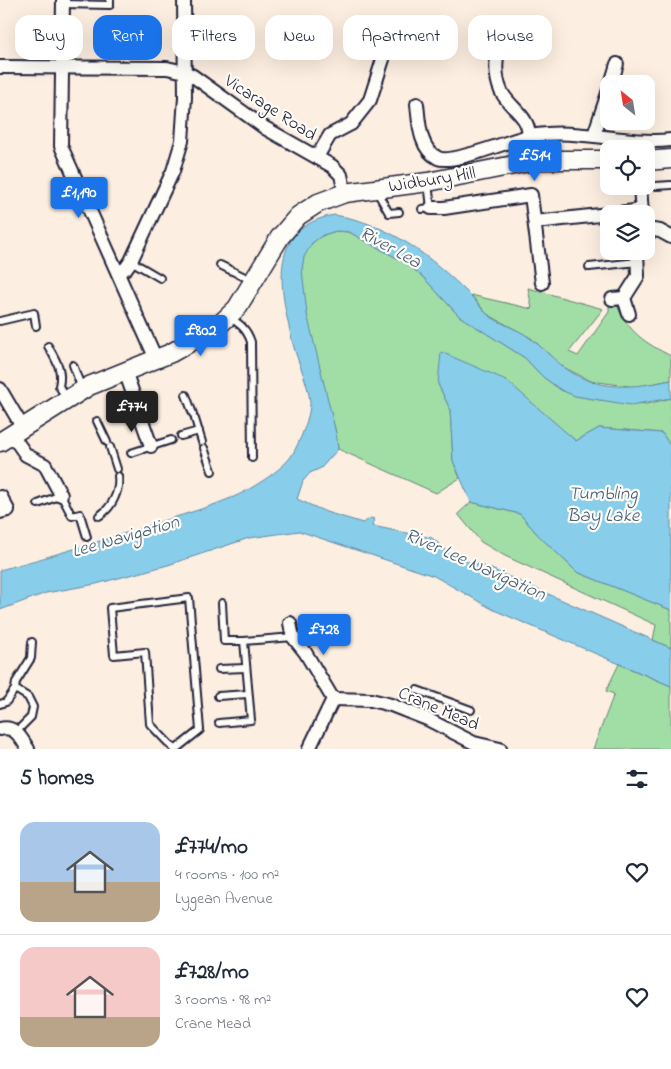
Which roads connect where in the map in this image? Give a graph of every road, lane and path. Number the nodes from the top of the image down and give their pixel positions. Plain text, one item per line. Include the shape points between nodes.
1 (110, 0) edge
2 (184, 0) edge
3 (63, 2) edge
4 (382, 60) edge
5 (497, 60) edge
6 (617, 64) dead end
7 (0, 67) edge
8 (62, 67) junction
9 (185, 72) junction
10 (614, 75) edge
11 (417, 104) dead end
12 (600, 117) edge
13 (594, 135) junction
14 (529, 136) junction
15 (671, 140) edge
16 (503, 144) junction
17 (316, 157) junction
18 (671, 159) edge
19 (600, 160) edge
20 (655, 160) edge
21 (506, 166) junction
22 (428, 182) junction
23 (671, 186) edge
24 (655, 187) edge
25 (375, 188) junction
26 (345, 193) junction
27 (426, 208) joint
28 (399, 212) dead end
29 (600, 215) edge
30 (535, 222) junction
31 (655, 230) edge
32 (671, 237) edge
33 (620, 260) edge
34 (638, 260) edge
35 (131, 261) junction
36 (220, 265) dead end
37 (589, 267) dead end
38 (118, 273) junction
39 (160, 278) dead end
40 (253, 281) junction
41 (542, 283) dead end
42 (629, 314) dead end
43 (228, 317) junction
44 (0, 321) edge
45 (36, 326) dead end
46 (48, 346) dead end
47 (156, 359) junction
48 (73, 365) dead end
49 (125, 371) junction
50 (0, 390) edge
51 (82, 390) junction
52 (186, 394) dead end
53 (67, 399) junction
54 (97, 421) dead end
55 (199, 430) junction
56 (11, 435) edge
57 (182, 436) dead end
58 (171, 440) dead end
59 (151, 446) junction
60 (131, 453) dead end
61 (252, 458) dead end
62 (212, 471) dead end
63 (61, 495) junction
64 (0, 497) edge
65 (38, 504) dead end
66 (0, 512) edge
67 (99, 516) dead end
68 (87, 537) dead end
69 (222, 604) dead end
70 (290, 623) dead end
71 (293, 637) junction
72 (32, 642) dead end
73 (244, 642) junction
74 (219, 668) dead end
75 (246, 668) junction
76 (15, 689) junction
77 (417, 690) dead end
78 (248, 694) junction
79 (218, 696) dead end
80 (333, 699) junction
81 (0, 704) edge
82 (471, 710) dead end
83 (219, 723) dead end
84 (0, 729) edge
85 (16, 732) junction
86 (28, 749) edge
87 (175, 749) edge
88 (309, 749) edge
89 (500, 749) edge

1 - 3 lane via 110,5
2 - 9 street
3 - 8 street
4 - 17 street, Vicarage Road via 365,109 351,124 330,135
5 - 14 street via 498,83 507,102 527,122
6 - 10 street
7 - 8 street, Vicarage Road
8 - 9 street, Vicarage Road via 168,68
8 - 38 street via 61,146
9 - 17 street, Vicarage Road via 265,128
9 - 35 street via 184,123 178,157
11 - 16 street via 422,138 437,158 457,158
12 - 13 street
13 - 14 street
13 - 15 street via 624,140
14 - 16 street
16 - 21 street
17 - 26 street, Vicarage Road via 337,170
18 - 20 main road
19 - 21 main road, Widbury Hill via 539,160
21 - 22 main road, Widbury Hill
22 - 25 main road, Widbury Hill
22 - 27 lane
23 - 24 lane
25 - 26 main road, Widbury Hill
25 - 28 lane via 389,213
26 - 40 main road, Widbury Hill via 318,203 298,216 275,244
27 - 30 street via 531,195
29 - 30 street
30 - 41 street
31 - 32 street
33 - 37 lane
34 - 42 street via 637,280 618,298
35 - 38 street
35 - 39 lane
36 - 40 lane
38 - 47 street
40 - 43 main road, Widbury Hill via 245,297
43 - 47 main road, Widbury Hill via 190,344
43 - 61 lane via 242,325 251,342
44 - 45 lane via 34,314
46 - 53 lane via 58,363 62,375 59,386
47 - 49 main road, Widbury Hill
48 - 51 lane
49 - 51 main road, Widbury Hill
49 - 59 street
50 - 56 street
51 - 53 main road, Widbury Hill
52 - 55 lane
53 - 56 main road, Widbury Hill
54 - 67 lane via 117,458 118,473 115,497 106,512
55 - 57 lane
55 - 62 lane
56 - 63 street via 26,455 45,465
58 - 59 lane
59 - 60 lane
63 - 65 lane
63 - 68 lane via 72,516 80,514
64 - 66 street via 8,510
69 - 73 lane via 224,642
70 - 71 street
71 - 73 lane
71 - 80 street
72 - 76 lane via 31,658
73 - 75 lane
74 - 75 lane
75 - 78 lane
76 - 81 lane via 6,702
76 - 85 lane via 28,697 33,707 31,717
77 - 82 lane
78 - 79 lane
78 - 83 lane via 251,720
80 - 88 street
80 - 89 street, Crane Mead via 362,699 391,705 474,743
84 - 85 street
85 - 86 street
87 - 87 lane via 150,724 145,652 114,656 110,608 190,598 200,730

